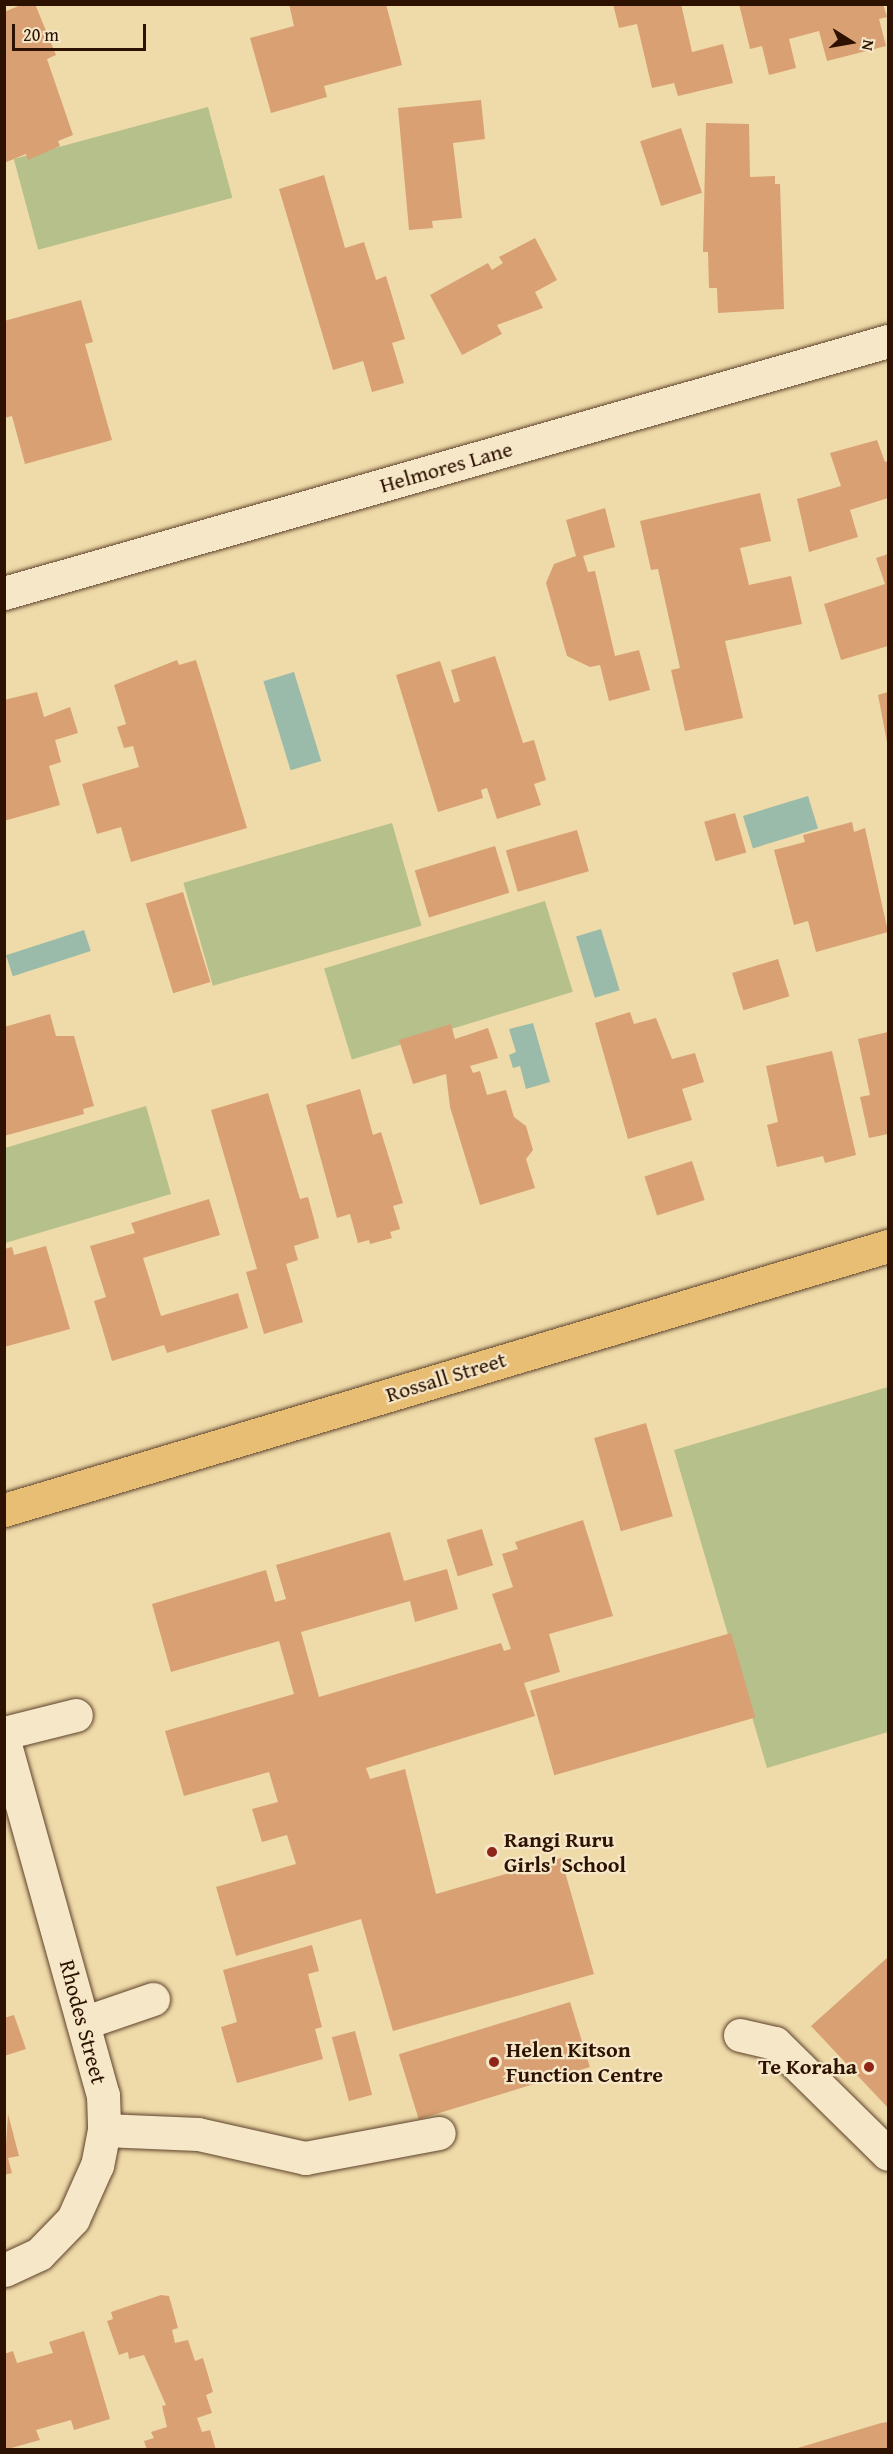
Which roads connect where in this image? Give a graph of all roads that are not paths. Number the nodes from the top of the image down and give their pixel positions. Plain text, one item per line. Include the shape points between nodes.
1 (888, 341) edge
2 (4, 592) edge
3 (888, 1246) edge
4 (4, 1510) edge
5 (76, 1715) dead end
6 (4, 1733) edge
7 (4, 1741) edge
8 (153, 1999) dead end
9 (83, 2023) junction
10 (740, 2035) dead end
11 (104, 2130) junction
12 (439, 2133) dead end
13 (888, 2154) edge
14 (4, 2270) edge

1 - 2 street, Helmores Lane
3 - 4 main road, Rossall Street
5 - 6 street
7 - 9 street, Rhodes Street
8 - 9 street
9 - 11 street, Rhodes Street via 103,2095
10 - 13 street via 775,2043
11 - 12 street via 198,2134 305,2158
11 - 14 street, Rhodes Street via 98,2165 73,2219 39,2254

